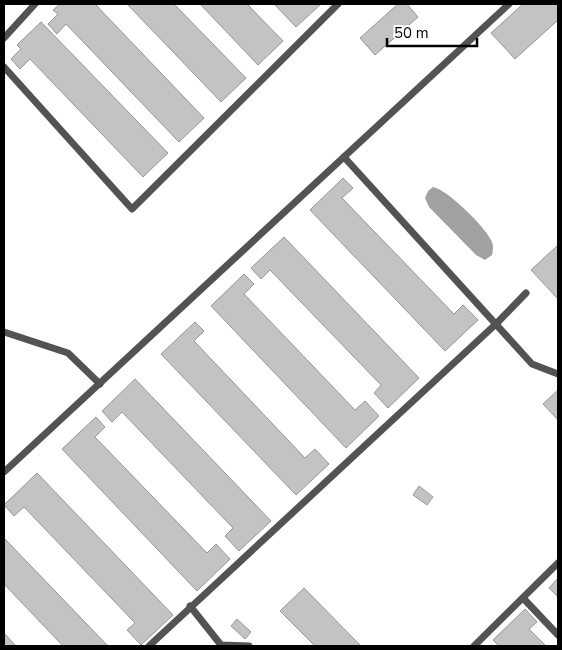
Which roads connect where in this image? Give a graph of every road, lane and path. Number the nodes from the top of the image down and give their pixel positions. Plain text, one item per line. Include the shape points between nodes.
1 (35, 4) edge
2 (338, 4) edge
3 (509, 4) edge
4 (4, 38) edge
5 (4, 67) edge
6 (344, 157) junction
7 (526, 293) dead end
8 (497, 324) junction
9 (4, 332) edge
10 (558, 374) edge
11 (100, 384) junction
12 (4, 472) edge
13 (558, 563) edge
14 (523, 598) junction
15 (190, 606) junction
16 (558, 635) edge
17 (149, 646) edge
18 (249, 646) edge
19 (474, 646) edge

1 - 4 lane
2 - 5 lane via 132,209
3 - 6 lane
6 - 8 lane
6 - 11 lane
7 - 8 lane
8 - 10 lane via 532,364
8 - 15 lane
9 - 11 lane via 68,352
11 - 12 lane
13 - 14 lane
14 - 16 lane
14 - 19 lane
15 - 17 lane
15 - 18 lane via 221,645

